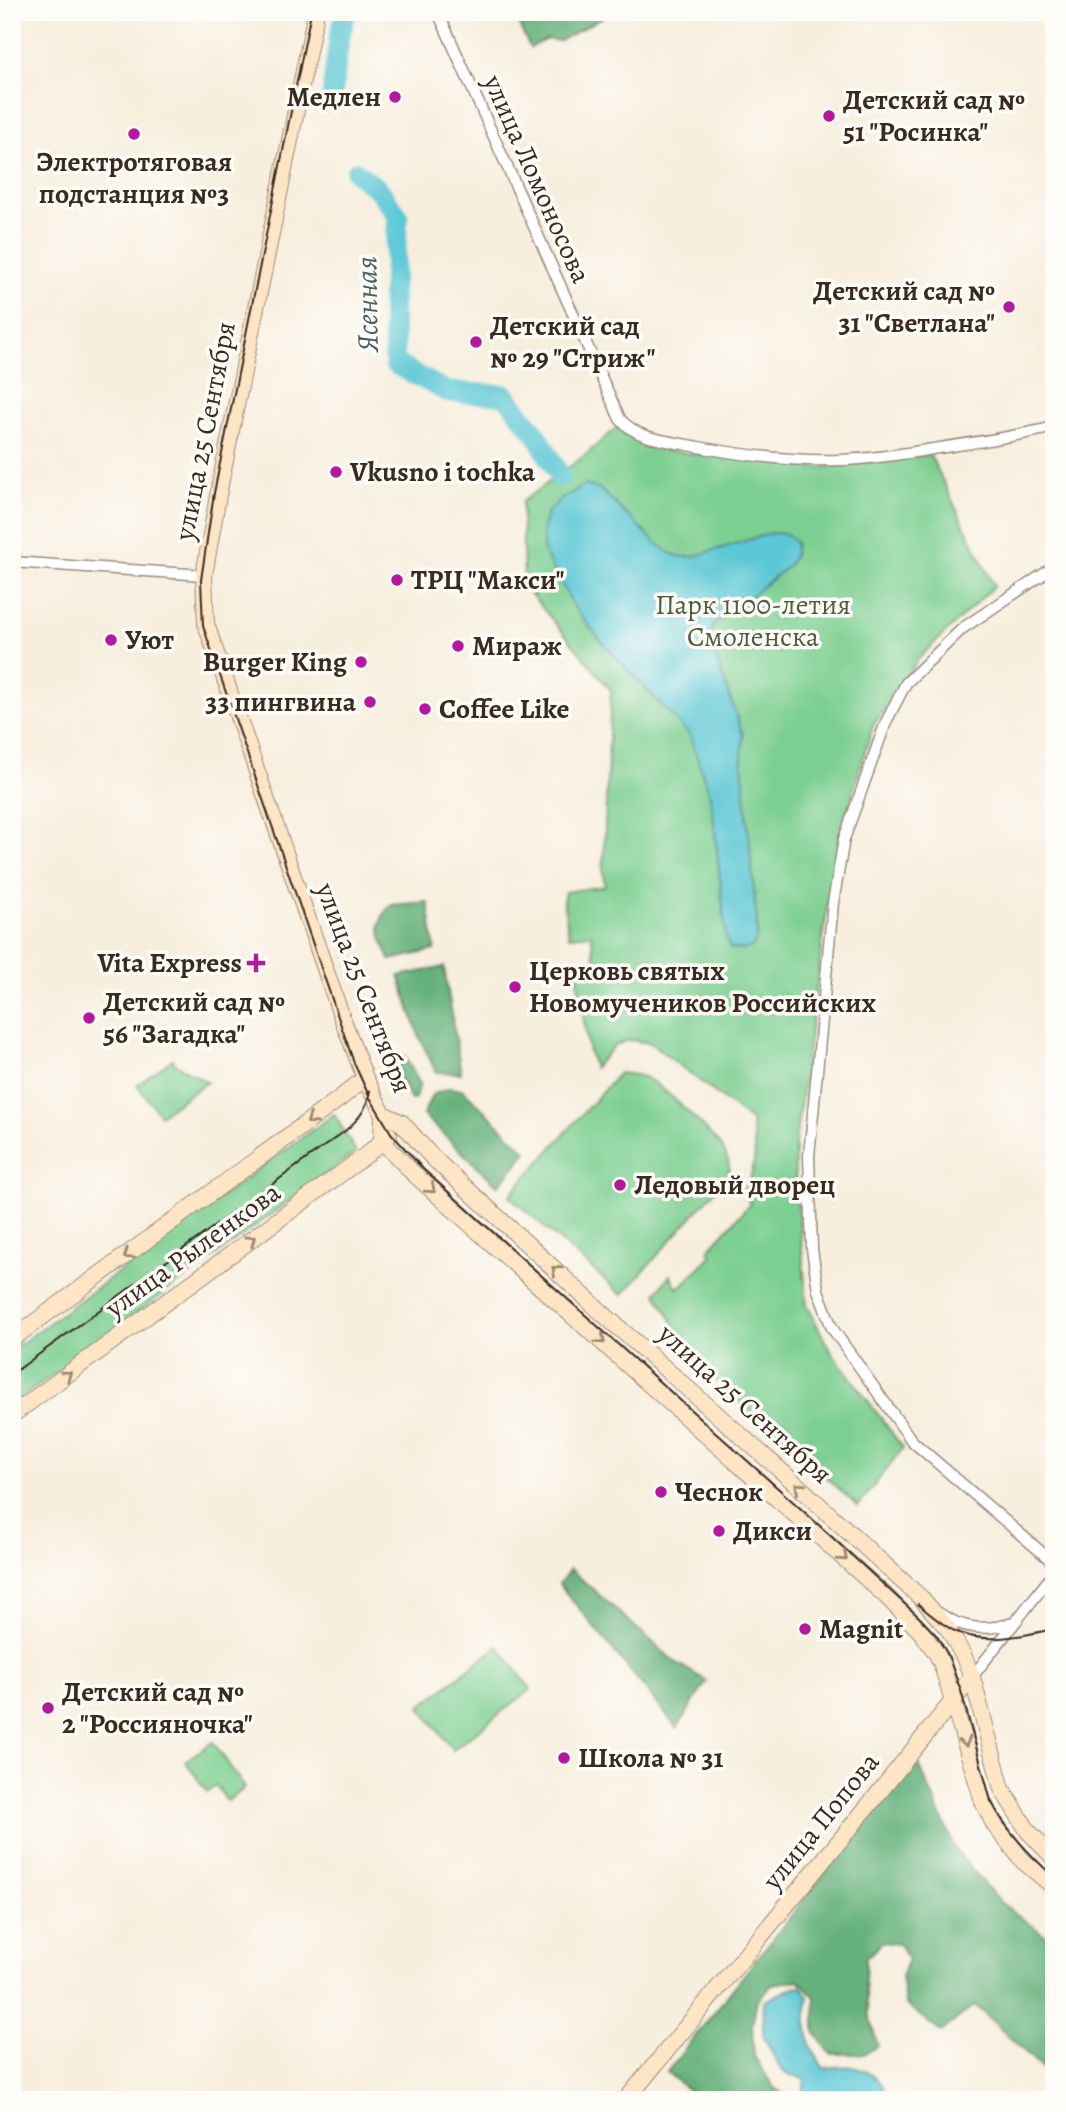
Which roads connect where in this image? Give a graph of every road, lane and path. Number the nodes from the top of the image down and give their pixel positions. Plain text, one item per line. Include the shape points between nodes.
1 (316, 12) edge
2 (438, 12) edge
3 (1054, 427) edge
4 (12, 562) edge
5 (1054, 567) edge
6 (204, 575) junction
7 (365, 1078) junction
8 (383, 1114) junction
9 (402, 1124) junction
10 (382, 1141) junction
11 (12, 1339) edge
12 (12, 1415) edge
13 (1054, 1563) edge
14 (1054, 1573) edge
15 (922, 1599) junction
16 (1013, 1623) junction
17 (972, 1677) junction
18 (953, 1701) junction
19 (1054, 1858) edge
20 (1054, 1887) edge
21 (626, 2100) edge

1 - 6 main road, улица 25 Сентября
2 - 3 street, улица Ломоносова via 627,427 645,436 726,452 841,460 976,443
4 - 6 street
5 - 13 street via 962,628 906,683 886,722 844,839 833,903 809,1156 816,1276 832,1328 912,1441
6 - 7 main road, улица 25 Сентября via 206,624
7 - 8 main road, улица 25 Сентября
7 -> 11 main road, улица Рыленкова
8 - 9 main road, улица 25 Сентября
8 - 10 main road
9 - 10 main road, улица Рыленкова
15 -> 9 main road, улица 25 Сентября via 488,1209
12 -> 10 main road, улица Рыленкова
10 -> 18 main road via 912,1622 937,1654
14 - 16 street, улица Попова
15 - 16 street via 957,1624 986,1629
15 - 17 main road, улица 25 Сентября via 950,1630
16 - 17 street, улица Попова
17 - 18 main road, улица Попова
17 - 19 main road, улица 25 Сентября via 1002,1789 1028,1831
18 -> 20 main road via 983,1802 995,1826 1023,1861
18 - 21 main road, улица Попова

